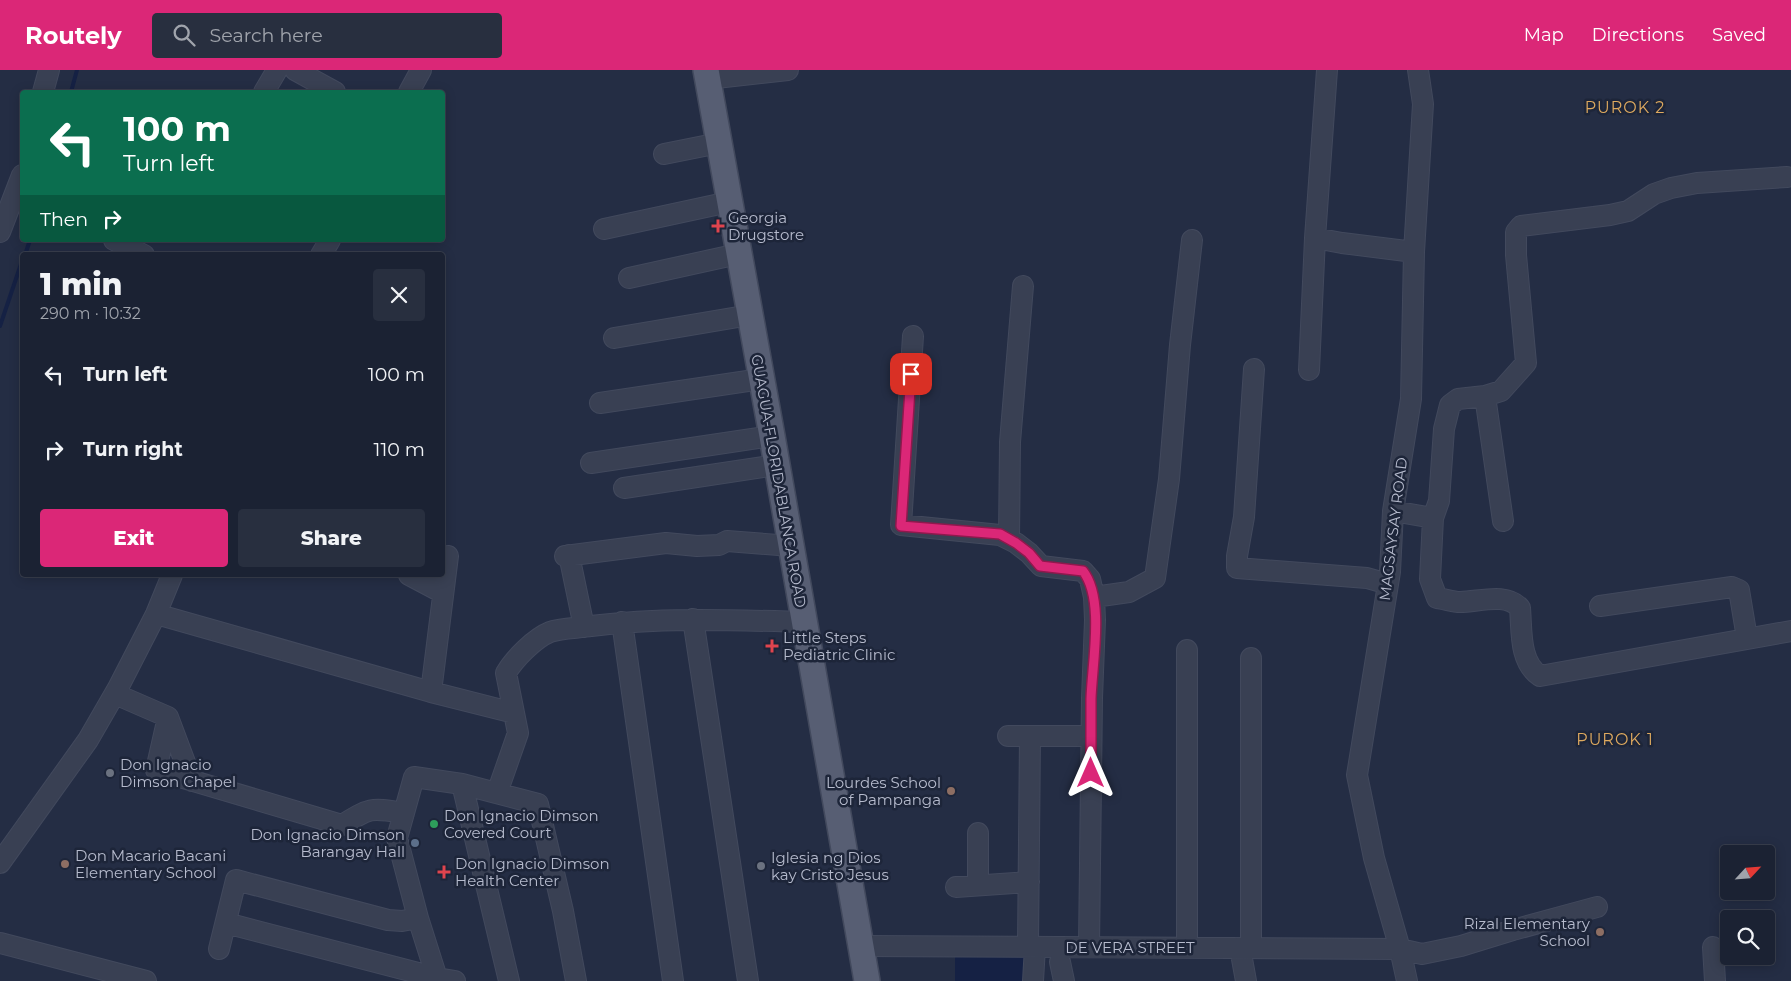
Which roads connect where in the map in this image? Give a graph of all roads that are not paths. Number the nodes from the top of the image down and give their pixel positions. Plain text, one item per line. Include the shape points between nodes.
1 (48, 70) edge
2 (276, 70) edge
3 (295, 70) edge
4 (421, 70) edge
5 (788, 70) edge
6 (1327, 70) edge
7 (1418, 70) edge
8 (707, 74) edge
9 (43, 90) edge
10 (265, 90) edge
11 (331, 90) edge
12 (411, 90) edge
13 (719, 143) junction
14 (664, 154) dead end
15 (1787, 177) dead end
16 (20, 180) edge
17 (729, 202) junction
18 (604, 229) dead end
19 (0, 232) edge
20 (1315, 238) junction
21 (1192, 240) dead end
22 (118, 242) edge
23 (138, 252) edge
24 (1414, 252) junction
25 (738, 254) junction
26 (629, 278) dead end
27 (1023, 286) dead end
28 (750, 316) junction
29 (913, 336) dead end
30 (614, 338) dead end
31 (1254, 369) dead end
32 (1309, 370) dead end
33 (761, 379) junction
34 (1485, 396) junction
35 (600, 403) dead end
36 (772, 436) junction
37 (591, 463) dead end
38 (776, 464) junction
39 (624, 488) dead end
40 (1393, 511) junction
41 (1433, 518) junction
42 (1503, 521) dead end
43 (1008, 539) junction
44 (791, 546) junction
45 (448, 556) dead end
46 (171, 577) edge
47 (413, 577) edge
48 (1388, 584) junction
49 (443, 593) junction
50 (1094, 597) junction
51 (1600, 606) dead end
52 (156, 614) junction
53 (693, 619) junction
54 (622, 622) junction
55 (804, 622) junction
56 (584, 627) junction
57 (1791, 631) edge
58 (1747, 638) junction
59 (1187, 650) dead end
60 (1251, 658) dead end
61 (431, 692) junction
62 (115, 694) junction
63 (514, 713) junction
64 (168, 717) junction
65 (1008, 736) dead end
66 (1030, 736) junction
67 (1091, 736) junction
68 (192, 781) junction
69 (462, 784) junction
70 (497, 793) junction
71 (404, 812) junction
72 (978, 833) dead end
73 (0, 863) edge
74 (1029, 882) junction
75 (978, 884) junction
76 (956, 887) dead end
77 (1598, 907) dead end
78 (418, 918) junction
79 (226, 923) junction
80 (0, 942) edge
81 (861, 946) junction
82 (1032, 946) junction
83 (1089, 946) junction
84 (1713, 946) dead end
85 (1186, 947) junction
86 (1246, 948) junction
87 (219, 949) dead end
88 (1400, 949) junction
89 (1061, 962) edge
90 (89, 974) edge
91 (135, 980) edge
92 (442, 980) edge
93 (509, 981) edge
94 (576, 981) edge
95 (673, 981) edge
96 (748, 981) edge
97 (867, 981) edge
98 (1033, 981) edge
99 (1246, 981) edge
100 (1407, 981) edge
101 (1715, 981) edge

1 - 9 street
2 - 10 street
3 - 11 street
4 - 12 street
5 - 8 street
6 - 20 street
7 - 24 street, MAGSAYSAY ROAD via 1423,104
8 - 13 main road, GUAGUA-FLORIDABLANCA ROAD
13 - 14 street
13 - 17 main road, GUAGUA-FLORIDABLANCA ROAD
15 - 34 street via 1696,183 1654,194 1628,211 1521,226 1516,232 1516,255 1526,364 1501,391
16 - 19 street
17 - 18 street
17 - 25 main road, GUAGUA-FLORIDABLANCA ROAD
20 - 24 street
20 - 32 street
21 - 50 street via 1156,578 1128,592
22 - 23 street
24 - 40 street, MAGSAYSAY ROAD via 1411,399
25 - 26 street
25 - 28 main road, GUAGUA-FLORIDABLANCA ROAD
27 - 43 street via 1010,442
28 - 30 street
28 - 33 main road, GUAGUA-FLORIDABLANCA ROAD
29 - 43 street via 901,526 1000,534
31 - 48 street via 1244,517 1237,568 1367,578
33 - 35 street
33 - 36 main road, GUAGUA-FLORIDABLANCA ROAD
34 - 41 street via 1458,399 1450,405 1444,429 1439,502
34 - 42 street
36 - 37 street
36 - 38 main road, GUAGUA-FLORIDABLANCA ROAD
38 - 39 street
38 - 44 main road, GUAGUA-FLORIDABLANCA ROAD
40 - 41 street
40 - 48 street, MAGSAYSAY ROAD
41 - 58 street via 1430,579 1437,598 1458,602 1503,599 1516,603 1520,608 1523,650 1532,671 1540,676
43 - 50 street via 1029,553 1040,566 1083,571 1090,579
44 - 55 main road, GUAGUA-FLORIDABLANCA ROAD
44 - 56 street via 727,541 719,545 697,546 666,542 567,555
45 - 49 street
46 - 52 street
47 - 49 street
48 - 88 street, MAGSAYSAY ROAD via 1357,775 1374,858
49 - 61 street
50 - 67 street
51 - 58 street via 1732,587 1739,590
52 - 61 street
52 - 62 street
53 - 54 street
53 - 55 street
53 - 96 street
54 - 56 street
54 - 95 street
55 - 81 main road, GUAGUA-FLORIDABLANCA ROAD
56 - 63 street via 550,632 511,664 506,673
57 - 58 street
59 - 85 street
60 - 86 street
61 - 63 street
62 - 64 street
62 - 73 street via 88,740
63 - 70 street via 518,733
64 - 68 street
64 - 68 street via 156,770
65 - 66 street
66 - 67 street
66 - 74 street
67 - 83 street
68 - 71 street via 342,825 366,810
69 - 70 street
69 - 71 street via 414,777
69 - 93 street
70 - 94 street via 538,804
71 - 78 street via 397,838
72 - 75 street
74 - 75 street
74 - 82 street
75 - 76 street
77 - 88 street, DE VERA STREET via 1461,946 1422,954
78 - 79 street via 388,920 236,880
78 - 92 street
79 - 87 street
79 - 92 street
80 - 90 street
81 - 82 street, DE VERA STREET
81 - 97 main road, GUAGUA-FLORIDABLANCA ROAD
82 - 89 street, DE VERA STREET
82 - 98 street
83 - 85 street, DE VERA STREET
83 - 89 street, DE VERA STREET
84 - 101 street
85 - 86 street, DE VERA STREET
86 - 88 street, DE VERA STREET
86 - 99 street
88 - 100 street, MAGSAYSAY ROAD
90 - 91 street

